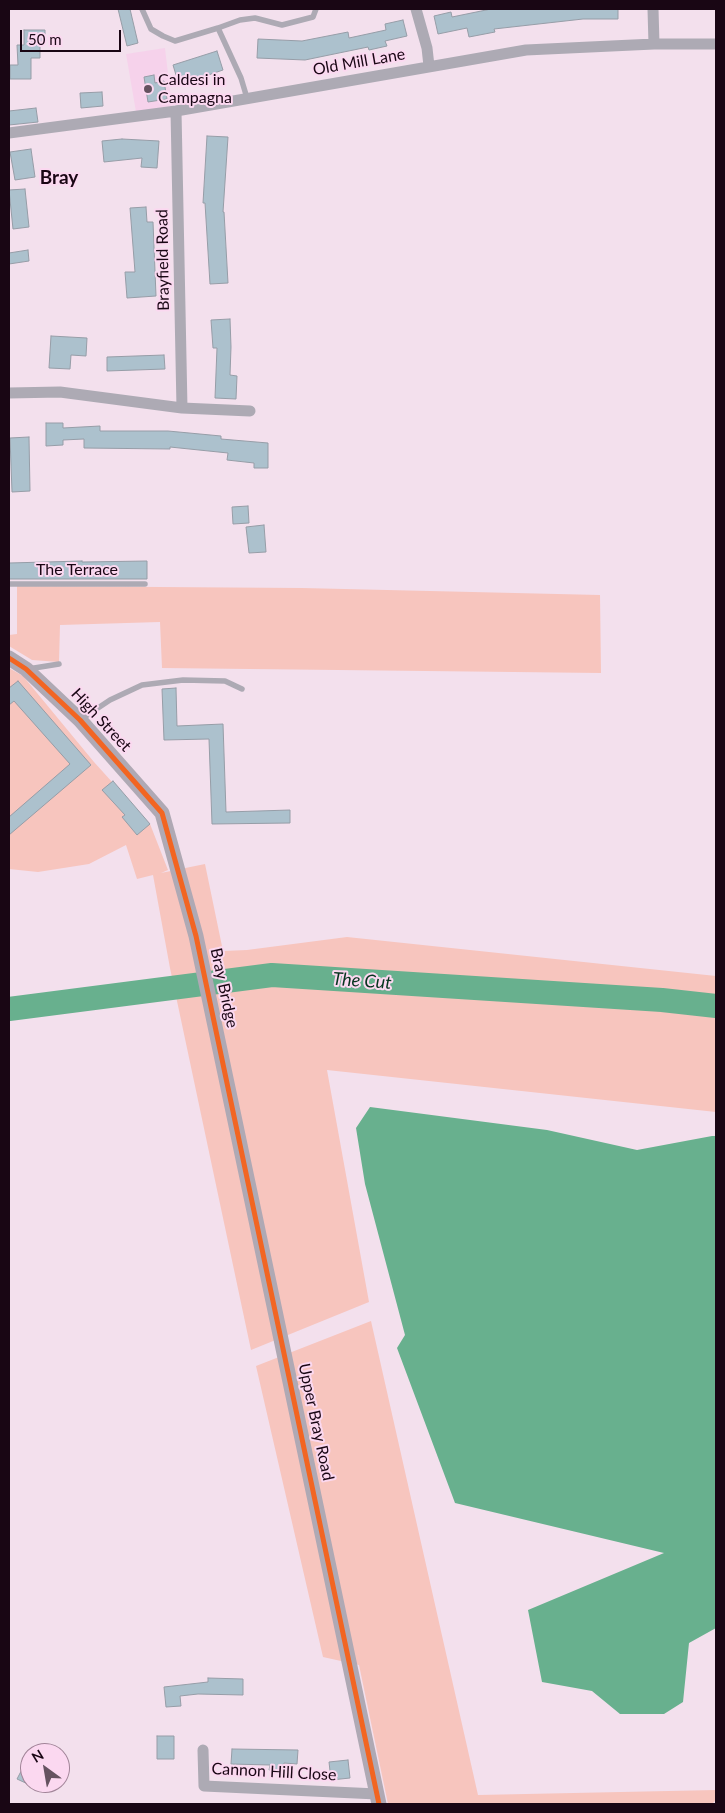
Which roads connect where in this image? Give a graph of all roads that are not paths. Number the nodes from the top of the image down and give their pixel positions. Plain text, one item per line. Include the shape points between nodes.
1 (142, 9) edge
2 (316, 9) edge
3 (416, 9) edge
4 (653, 9) edge
5 (218, 28) junction
6 (654, 44) junction
7 (716, 44) edge
8 (429, 66) junction
9 (247, 98) junction
10 (176, 111) junction
11 (9, 133) edge
12 (9, 393) edge
13 (182, 408) junction
14 (250, 411) dead end
15 (9, 584) edge
16 (145, 584) dead end
17 (9, 658) edge
18 (59, 664) dead end
19 (26, 669) junction
20 (242, 689) dead end
21 (80, 720) junction
22 (162, 813) joint
23 (219, 1046) joint
24 (203, 1750) dead end
25 (378, 1799) edge

1 - 5 lane via 150,29 174,40
2 - 5 lane via 313,17 282,26 255,18
3 - 8 street
4 - 6 street
5 - 9 lane
6 - 7 street, Old Mill Lane
6 - 8 street, Old Mill Lane via 526,50
8 - 9 street, Old Mill Lane
9 - 10 street, Old Mill Lane
10 - 11 street, Old Mill Lane
10 - 13 street, Brayfield Road
12 - 13 street via 60,392
13 - 14 street
15 - 16 lane, The Terrace
17 - 19 main road, High Street
18 - 19 lane
19 - 21 main road, High Street
20 - 21 lane via 225,681 183,680 142,685 110,700
21 - 22 main road, High Street
22 - 23 main road, Bray Bridge via 196,936
23 - 25 main road, Upper Bray Road
24 - 25 street, Cannon Hill Close via 204,1786

